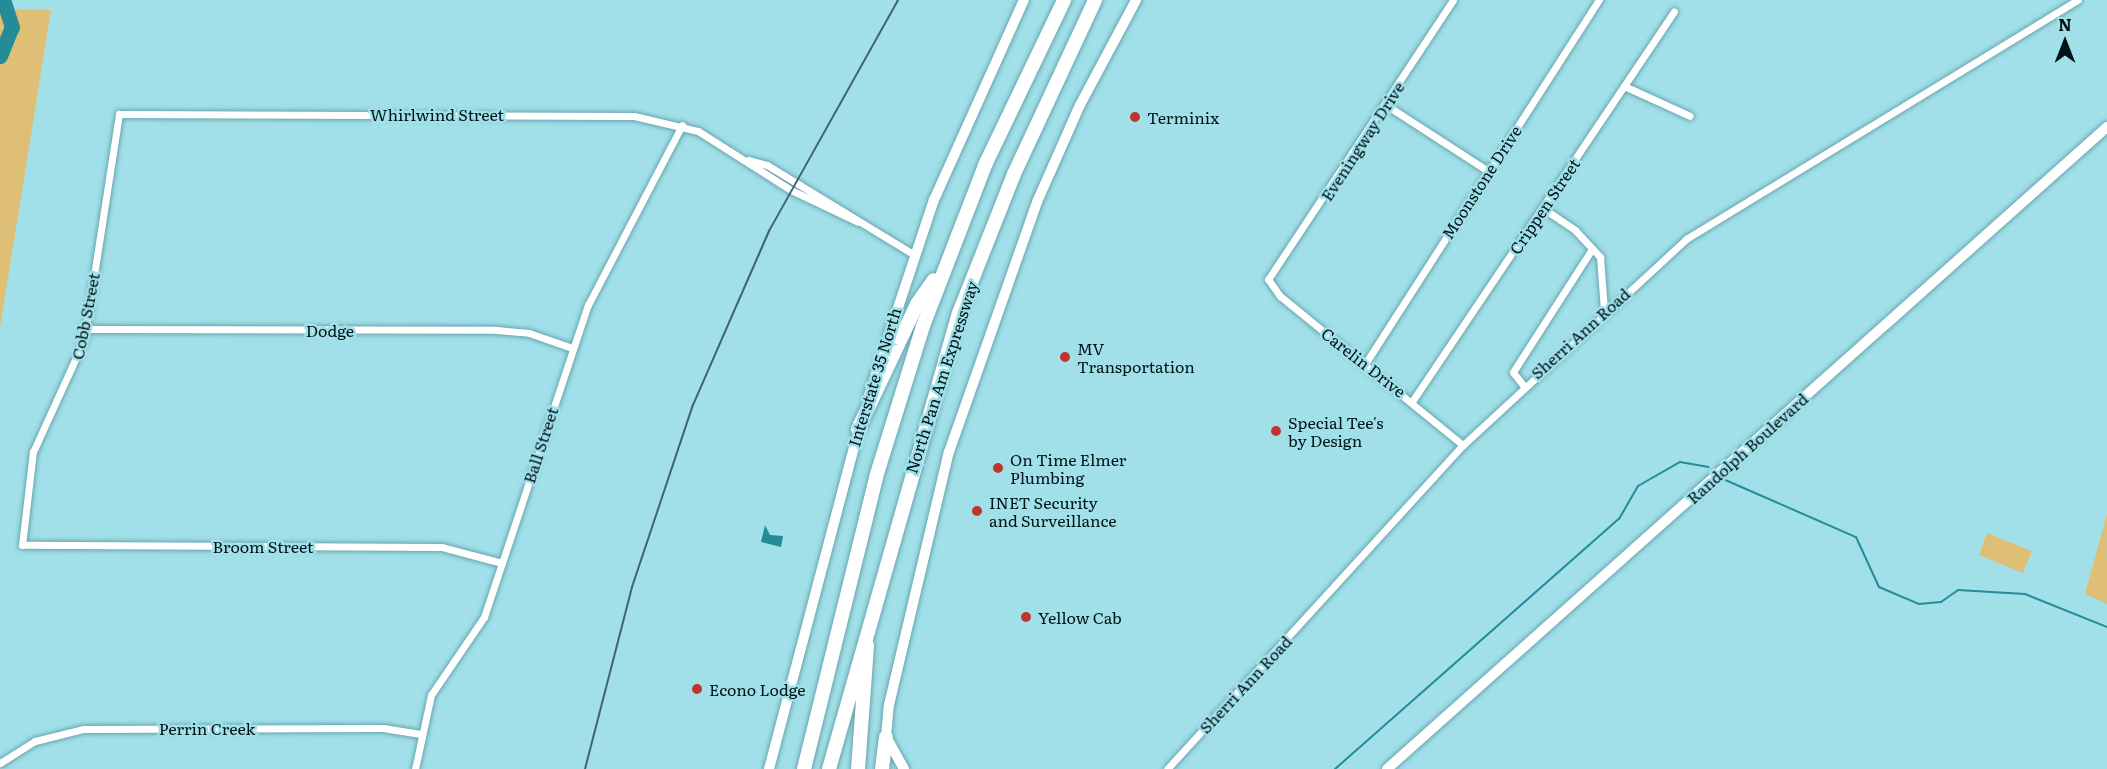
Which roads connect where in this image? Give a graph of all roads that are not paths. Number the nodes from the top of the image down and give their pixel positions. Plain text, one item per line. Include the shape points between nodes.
1 (1024, 0) edge
2 (1064, 0) edge
3 (1095, 0) edge
4 (1136, 0) edge
5 (1453, 0) edge
6 (1599, 0) edge
7 (2078, 0) edge
8 (1674, 12) dead end
9 (1624, 86) junction
10 (1386, 105) junction
11 (119, 114) joint
12 (1690, 116) dead end
13 (682, 125) junction
14 (2107, 127) edge
15 (1488, 171) junction
16 (1544, 209) junction
17 (1590, 252) junction
18 (913, 254) junction
19 (944, 267) junction
20 (1268, 279) joint
21 (1604, 310) junction
22 (85, 329) junction
23 (572, 348) junction
24 (1365, 364) junction
25 (1523, 385) junction
26 (1413, 400) junction
27 (858, 429) junction
28 (1463, 445) junction
29 (22, 545) joint
30 (502, 563) junction
31 (867, 625) junction
32 (824, 689) junction
33 (421, 734) junction
34 (886, 737) junction
35 (0, 763) edge
36 (415, 769) edge
37 (769, 769) edge
38 (798, 769) edge
39 (804, 769) edge
40 (829, 769) edge
41 (858, 769) edge
42 (882, 769) edge
43 (904, 769) edge
44 (1167, 769) edge
45 (1387, 769) edge

1 - 18 main road, Interstate 35 North via 971,107
2 - 19 highway, North Pan Am Expressway via 1013,102
3 - 31 highway, North Pan Am Expressway via 1014,174 971,281 933,391
4 - 34 main road via 1059,150 969,390 907,615
5 - 10 street, Eveningway Drive
6 - 15 street, Moonstone Drive
7 - 21 street, Sherri Ann Road via 1686,239
8 - 9 street, Crippen Street
9 - 12 street
9 - 16 street, Crippen Street
10 - 15 street
10 - 20 street, Eveningway Drive
11 - 13 street, Whirlwind Street via 604,115
11 - 22 street, Cobb Street
13 - 18 street, Whirlwind Street via 825,209 858,222
13 - 23 street, Ball Street via 588,305
14 - 45 main road, Randolph Boulevard
15 - 24 street, Moonstone Drive
16 - 17 street via 1575,230
16 - 26 street, Crippen Street
17 - 21 street via 1600,257
17 - 25 street via 1513,372
18 - 27 main road, Interstate 35 North
19 - 27 highway via 917,304
19 - 32 highway, North Pan Am Expressway via 876,477
20 - 24 street, Carelin Drive via 1280,296
21 - 25 street, Sherri Ann Road
22 - 23 street, Dodge via 496,330 529,333
22 - 29 street, Cobb Street via 74,369 33,452
23 - 30 street, Ball Street
24 - 26 street, Carelin Drive
25 - 28 street, Sherri Ann Road
26 - 28 street, Carelin Drive
27 - 37 main road, Interstate 35 North
28 - 44 street, Sherri Ann Road
29 - 30 street, Broom Street via 442,547
30 - 33 street, Ball Street via 473,639 431,695
31 - 40 highway, North Pan Am Expressway
31 - 41 highway
32 - 38 highway
32 - 39 highway, North Pan Am Expressway
33 - 35 street, Perrin Creek via 383,728 83,729 35,741
33 - 36 street, Ball Street
34 - 42 highway
34 - 43 main road

